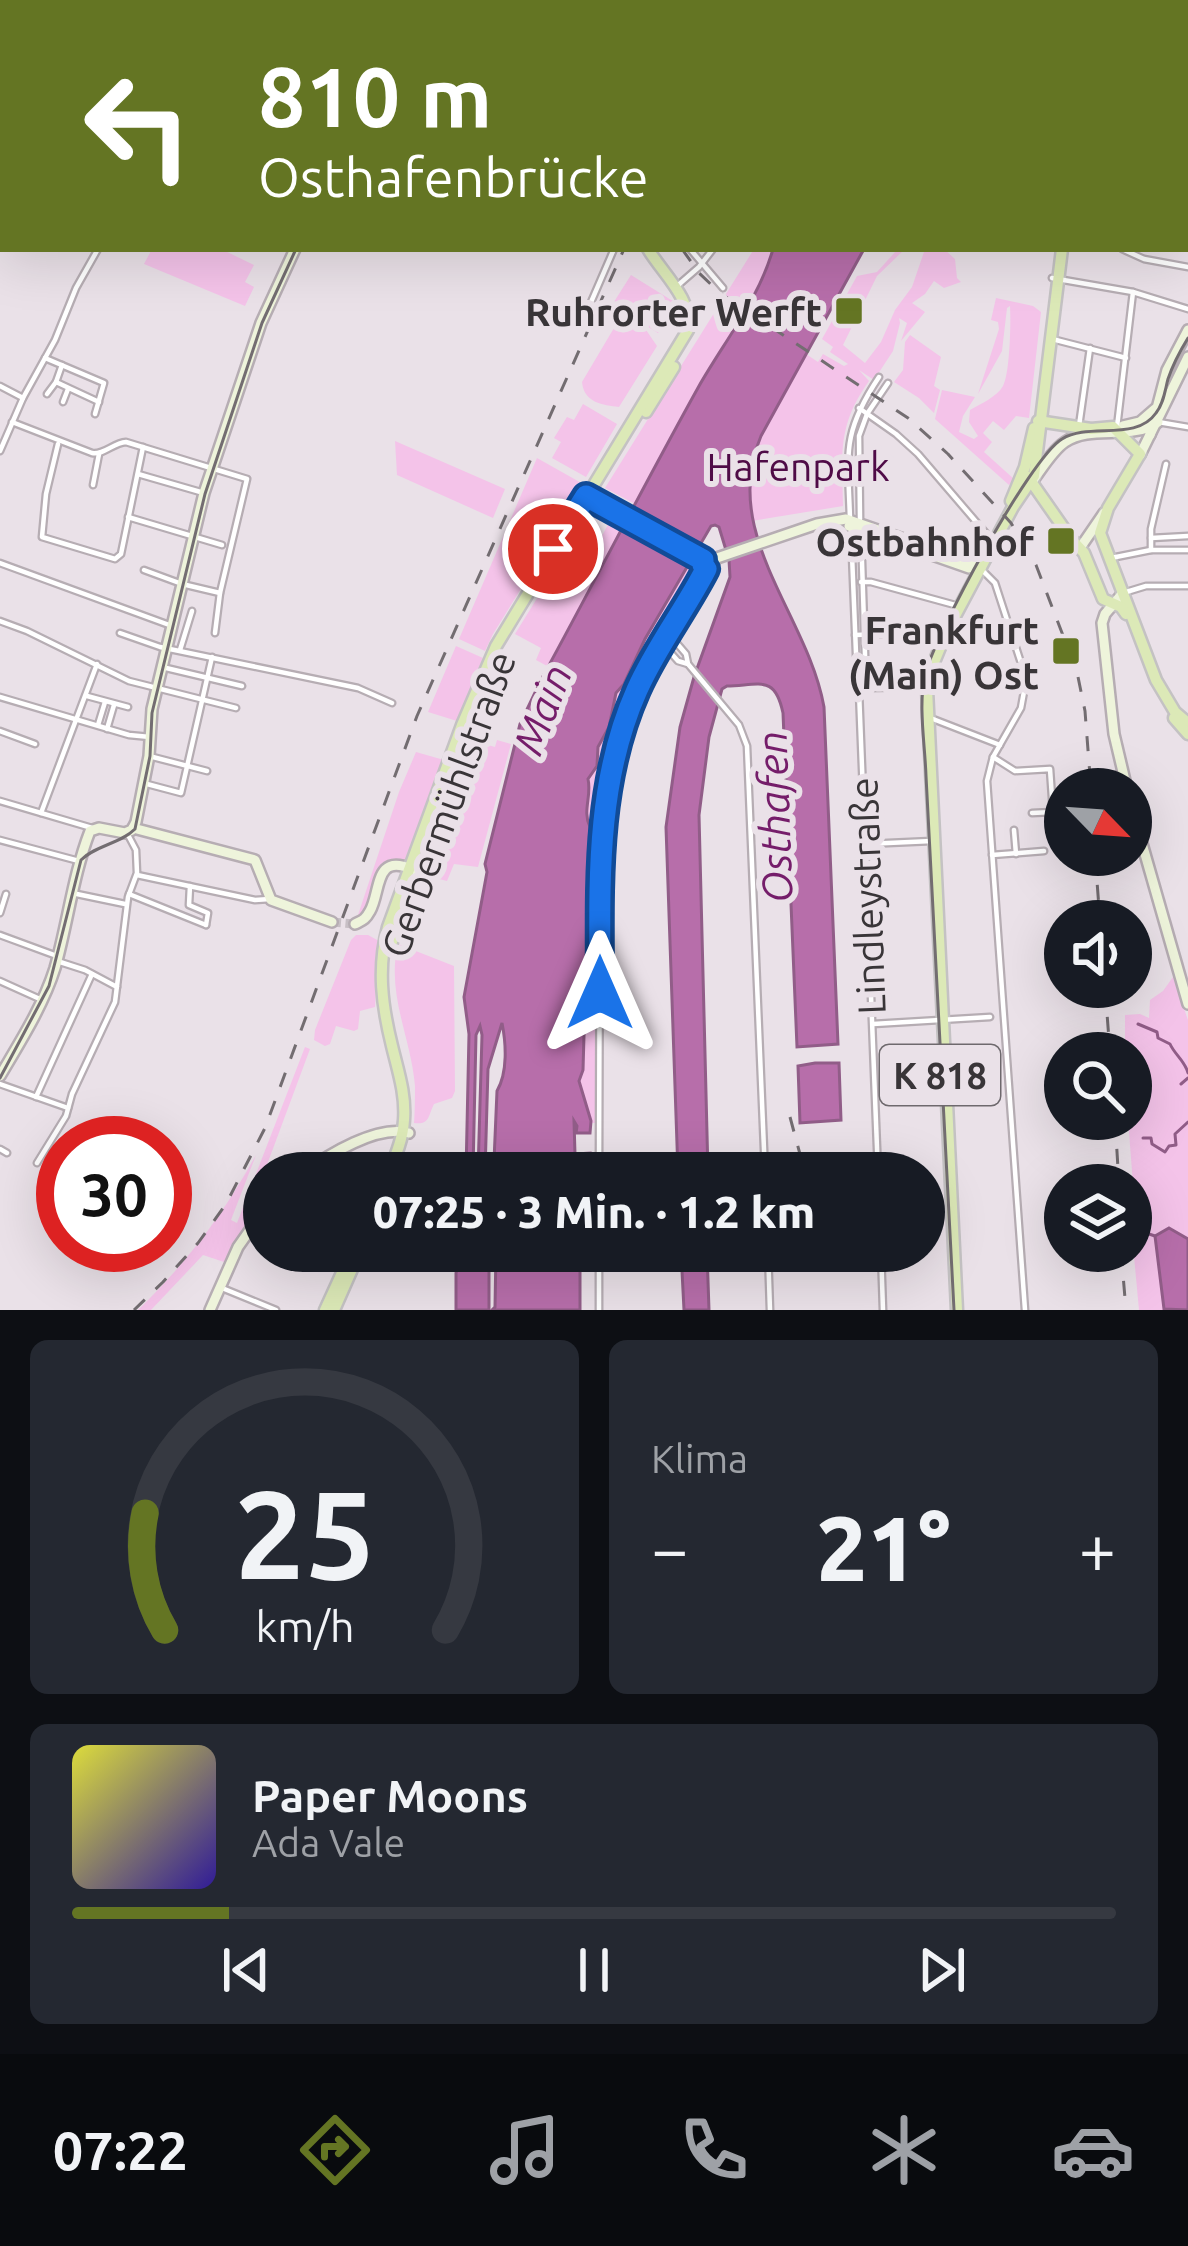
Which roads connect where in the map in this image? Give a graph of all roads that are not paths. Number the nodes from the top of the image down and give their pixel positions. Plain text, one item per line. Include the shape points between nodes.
1 (96, 252) edge
2 (294, 252) edge
3 (613, 252) edge
4 (653, 252) edge
5 (692, 252) edge
6 (711, 252) edge
7 (1059, 252) edge
8 (1138, 252) edge
9 (701, 265) junction
10 (1188, 267) edge
11 (1055, 279) junction
12 (676, 286) junction
13 (724, 287) dead end
14 (1133, 292) junction
15 (1188, 308) edge
16 (585, 316) dead end
17 (1188, 330) edge
18 (1051, 339) junction
19 (1090, 348) junction
20 (1188, 356) edge
21 (45, 358) junction
22 (1126, 358) junction
23 (62, 365) junction
24 (879, 376) dead end
25 (56, 382) junction
26 (888, 383) dead end
27 (105, 385) junction
28 (0, 386) edge
29 (116, 387) dead end
30 (68, 389) junction
31 (46, 394) dead end
32 (84, 396) junction
33 (23, 398) junction
34 (63, 401) dead end
35 (99, 402) junction
36 (79, 408) dead end
37 (859, 408) junction
38 (95, 414) dead end
39 (867, 414) junction
40 (1038, 421) junction
41 (1152, 421) junction
42 (12, 422) junction
43 (1188, 427) edge
44 (1078, 428) junction
45 (1116, 429) junction
46 (59, 442) junction
47 (143, 447) junction
48 (0, 451) edge
49 (98, 454) junction
50 (1141, 455) junction
51 (1166, 464) dead end
52 (212, 468) junction
53 (137, 474) junction
54 (1026, 476) junction
55 (93, 485) dead end
56 (204, 493) junction
57 (589, 498) junction
58 (1107, 509) junction
59 (128, 517) junction
60 (856, 525) junction
61 (1188, 536) edge
62 (192, 537) junction
63 (990, 538) junction
64 (1151, 538) junction
65 (222, 545) dead end
66 (1080, 548) junction
67 (1151, 550) junction
68 (1188, 550) edge
69 (1109, 559) junction
70 (708, 560) junction
71 (0, 563) edge
72 (976, 569) junction
73 (144, 570) dead end
74 (853, 582) junction
75 (862, 582) junction
76 (181, 584) junction
77 (1188, 586) edge
78 (220, 593) junction
79 (1113, 601) junction
80 (955, 604) junction
81 (192, 611) dead end
82 (0, 621) edge
83 (172, 626) junction
84 (120, 633) dead end
85 (214, 633) dead end
86 (669, 634) junction
87 (864, 634) junction
88 (185, 635) junction
89 (855, 635) junction
90 (199, 639) dead end
91 (936, 640) junction
92 (662, 643) junction
93 (167, 648) junction
94 (180, 650) junction
95 (212, 657) junction
96 (97, 664) junction
97 (688, 664) junction
98 (162, 667) junction
99 (207, 678) junction
100 (925, 681) junction
101 (862, 683) junction
102 (242, 686) dead end
103 (157, 688) junction
104 (85, 695) junction
105 (0, 698) edge
106 (202, 700) junction
107 (105, 702) junction
108 (392, 703) dead end
109 (115, 704) junction
110 (128, 707) dead end
111 (236, 708) dead end
112 (75, 719) junction
113 (924, 719) junction
114 (1188, 723) edge
115 (98, 726) junction
116 (107, 729) junction
117 (0, 731) edge
118 (1188, 734) edge
119 (150, 737) junction
120 (35, 744) dead end
121 (1000, 745) junction
122 (149, 756) junction
123 (993, 758) junction
124 (187, 765) junction
125 (1122, 768) edge
126 (207, 771) dead end
127 (143, 783) junction
128 (0, 801) edge
129 (41, 813) junction
130 (1032, 813) dead end
131 (93, 829) junction
132 (1014, 830) dead end
133 (130, 831) junction
134 (0, 840) edge
135 (930, 841) junction
136 (866, 844) junction
137 (1044, 851) dead end
138 (1016, 854) junction
139 (992, 855) junction
140 (80, 859) junction
141 (410, 873) junction
142 (136, 875) junction
143 (1151, 876) edge
144 (190, 886) junction
145 (72, 893) junction
146 (6, 894) dead end
147 (129, 894) junction
148 (270, 899) junction
149 (127, 904) junction
150 (0, 914) edge
151 (332, 922) tunnel mouth
152 (355, 924) dead end
153 (0, 935) edge
154 (57, 958) junction
155 (92, 974) junction
156 (0, 981) edge
157 (118, 987) junction
158 (43, 1000) junction
159 (1188, 1004) edge
160 (990, 1017) dead end
161 (941, 1020) junction
162 (873, 1024) junction
163 (0, 1080) edge
164 (36, 1096) junction
165 (69, 1108) junction
166 (64, 1116) edge
167 (404, 1133) junction
168 (346, 1152) edge
169 (398, 1152) edge
170 (599, 1152) edge
171 (764, 1152) edge
172 (877, 1152) edge
173 (243, 1246) edge
174 (347, 1272) edge
175 (599, 1272) edge
176 (769, 1272) edge
177 (882, 1272) edge
178 (220, 1288) junction
179 (212, 1310) edge
180 (276, 1310) edge
181 (330, 1310) edge
182 (598, 1310) edge
183 (770, 1310) edge
184 (884, 1310) edge
185 (954, 1310) edge
186 (1025, 1310) edge

1 - 21 street
2 - 52 main road
3 - 16 street
4 - 12 main road, Gerbermühlstraße
5 - 9 street
6 - 9 street
7 - 11 main road
8 - 10 street
9 - 12 street
9 - 13 street
11 - 14 street
11 - 18 main road
11 - 40 main road
12 - 57 main road, Gerbermühlstraße via 694,311 693,334
14 - 15 street
14 - 22 street
17 - 41 main road
18 - 19 street
18 - 40 main road
19 - 22 street
19 - 44 street
20 - 41 main road
21 - 23 street
21 - 33 street
22 - 45 street
23 - 25 street
23 - 27 street
24 - 37 street
25 - 30 street
25 - 31 street
26 - 39 street
27 - 29 street
27 - 35 street
28 - 33 street
30 - 32 street
30 - 34 street
32 - 35 street
32 - 36 street
33 - 42 street
35 - 38 street
37 - 39 street
37 - 60 street via 848,444
39 - 60 street
39 - 63 street via 939,475
40 - 44 main road
40 - 54 main road
41 - 43 street
41 - 45 main road
41 - 50 main road
42 - 46 street
42 - 48 street
44 - 45 main road
45 - 50 main road
45 - 54 main road via 1067,441
46 - 49 street
46 - 59 street via 42,537 118,558
47 - 49 street via 122,442
47 - 52 street
47 - 53 street
49 - 55 street
50 - 58 main road
51 - 64 street
52 - 56 main road
52 - 78 street via 247,479
53 - 56 street
53 - 59 street
54 - 63 main road, K 818
54 - 66 main road
54 - 72 main road, K 818
56 - 62 main road
57 - 70 main road
57 - 141 main road, Gerbermühlstraße via 501,650
58 - 66 main road
58 - 69 main road via 1100,533
59 - 62 street
60 - 70 main road via 813,525
60 - 72 main road
60 - 74 street
60 - 75 street
61 - 64 street
62 - 65 street
62 - 76 main road
63 - 72 main road, K 818
64 - 67 street
66 - 79 main road
67 - 68 street
67 - 69 street
69 - 79 main road
70 - 86 street
71 - 83 street
72 - 80 main road, K 818
72 - 100 main road, K 818
72 - 121 street via 997,589 1024,680 1021,708
73 - 76 street
74 - 75 street
74 - 89 street
75 - 80 street
75 - 87 street
76 - 78 street
76 - 83 main road
77 - 79 street via 1146,586
78 - 85 street
79 - 114 main road via 1160,689
79 - 118 main road
79 - 125 main road via 1102,623
80 - 91 main road, K 818
81 - 88 street
82 - 96 street
83 - 93 main road
84 - 93 street
86 - 92 street
86 - 97 street
87 - 89 street
87 - 91 street
87 - 101 street
88 - 90 street
88 - 94 street
89 - 101 street
91 - 100 main road, K 818
92 - 97 street
92 - 170 street via 626,716 604,810
93 - 94 street
93 - 98 main road
94 - 95 street
95 - 99 street
95 - 108 street via 358,688
96 - 103 street
96 - 104 street
97 - 171 street via 743,732 748,754
98 - 99 street
98 - 103 main road
99 - 102 street
99 - 106 street
100 - 101 street
100 - 101 street
100 - 113 main road, K 818
101 - 136 street, Lindleystraße
103 - 106 street
103 - 119 main road
104 - 107 street
104 - 112 street
105 - 112 street
106 - 111 street
106 - 124 street
107 - 109 street
107 - 115 street
109 - 110 street
109 - 116 street
112 - 115 street
112 - 129 street
113 - 121 street
113 - 135 main road, K 818
115 - 116 street
116 - 119 street
117 - 120 street
119 - 122 main road
121 - 123 street
122 - 124 street
122 - 127 main road
123 - 130 street via 1015,771 1050,769 1053,812
123 - 139 street
124 - 126 street
124 - 127 street via 181,793
127 - 133 main road
128 - 129 street
129 - 131 street
131 - 133 main road
131 - 140 main road
132 - 138 street
133 - 142 street
133 - 148 main road via 256,860
134 - 140 street
135 - 136 street
135 - 161 main road, K 818
136 - 162 street, Lindleystraße
137 - 138 street
138 - 139 street
139 - 186 street
140 - 145 main road
141 - 152 main road via 385,871 372,909
141 - 167 main road, Gerbermühlstraße via 380,975
142 - 144 street
142 - 147 street
143 - 159 main road
144 - 147 street via 189,905 208,913 206,925
144 - 148 street
145 - 149 street
145 - 154 main road
146 - 150 street
147 - 149 street
148 - 151 main road
149 - 157 street
153 - 154 street
154 - 155 street
154 - 158 main road
155 - 157 street
155 - 164 street
156 - 158 street
157 - 165 street
158 - 163 main road
160 - 161 street
161 - 162 street
161 - 185 main road, K 818
162 - 172 street, Lindleystraße
163 - 164 street
164 - 165 street
165 - 166 street
167 - 168 main road
167 - 169 main road
173 - 178 main road
174 - 181 main road
175 - 182 street
176 - 183 street
177 - 184 street
178 - 179 main road
178 - 180 street

